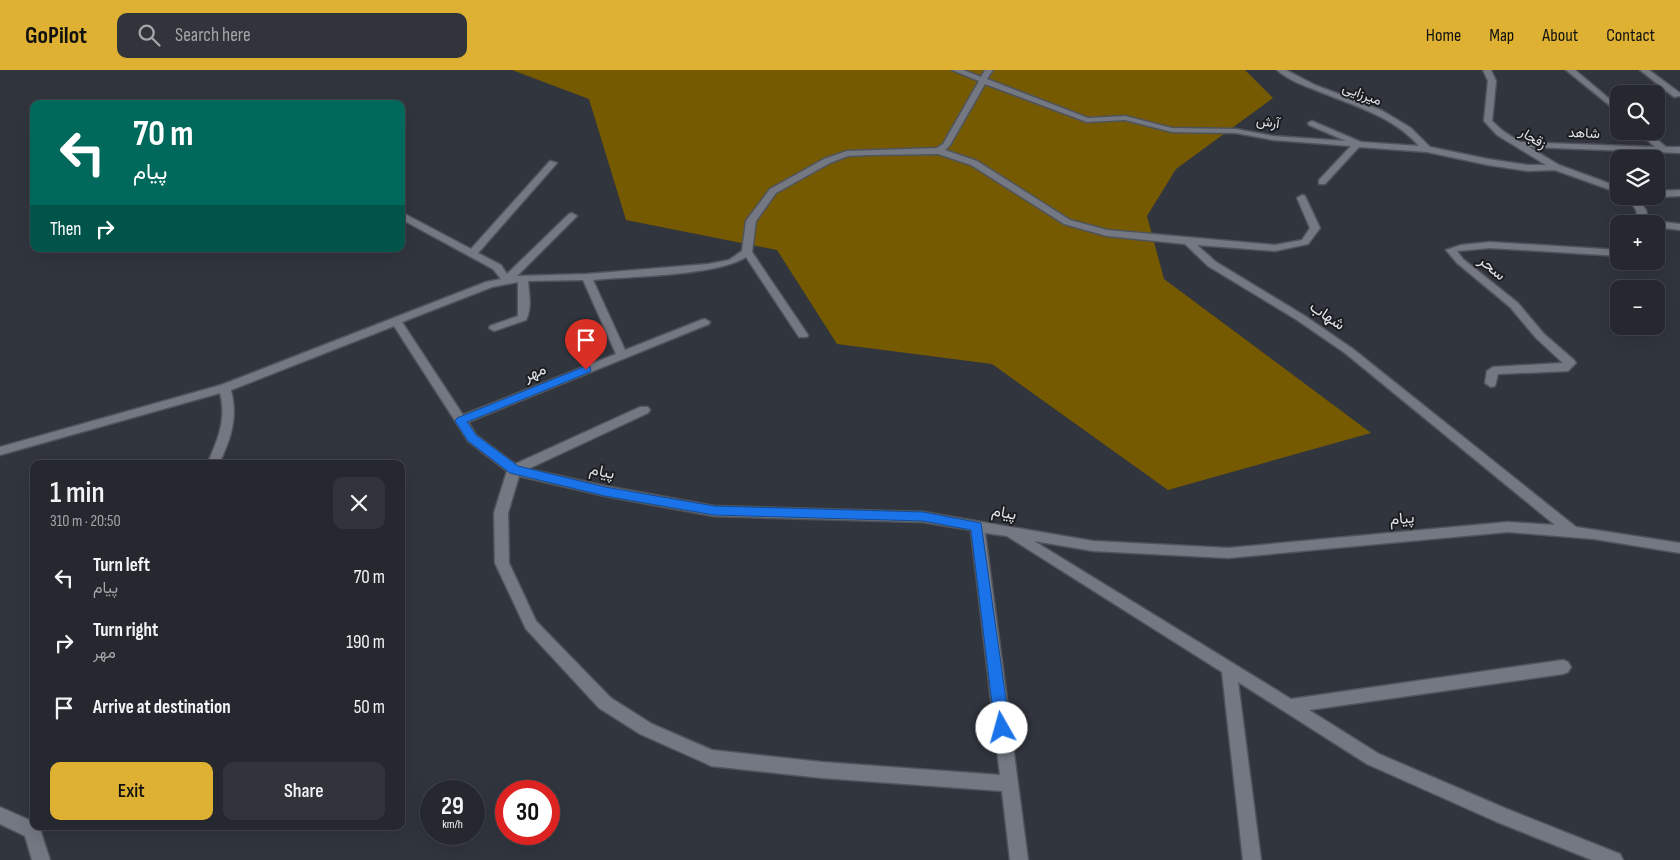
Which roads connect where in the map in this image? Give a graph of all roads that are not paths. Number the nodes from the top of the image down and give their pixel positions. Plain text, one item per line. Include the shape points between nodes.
1 (956, 70) edge
2 (988, 70) edge
3 (1281, 70) edge
4 (1487, 70) edge
5 (1570, 70) edge
6 (1644, 70) edge
7 (982, 80) junction
8 (1677, 95) dead end
9 (1610, 103) edge
10 (1312, 123) dead end
11 (1652, 140) edge
12 (1358, 143) junction
13 (1516, 144) junction
14 (1427, 149) junction
15 (1663, 149) junction
16 (1680, 150) edge
17 (939, 151) junction
18 (553, 163) dead end
19 (1556, 167) junction
20 (1322, 182) dead end
21 (1610, 187) edge
22 (1680, 193) edge
23 (1665, 194) edge
24 (1302, 198) dead end
25 (572, 216) dead end
26 (405, 217) edge
27 (1665, 225) edge
28 (1680, 227) edge
29 (1188, 241) junction
30 (747, 252) junction
31 (473, 253) junction
32 (1610, 253) edge
33 (588, 277) junction
34 (523, 278) junction
35 (507, 280) junction
36 (396, 321) junction
37 (705, 322) dead end
38 (494, 328) dead end
39 (803, 335) dead end
40 (622, 355) junction
41 (1491, 383) dead end
42 (224, 388) junction
43 (644, 410) dead end
44 (460, 421) junction
45 (0, 451) edge
46 (215, 460) edge
47 (514, 470) junction
48 (977, 526) junction
49 (1006, 531) junction
50 (1572, 531) junction
51 (1680, 548) edge
52 (1563, 667) dead end
53 (1229, 668) junction
54 (1290, 706) junction
55 (1010, 784) junction
56 (0, 815) edge
57 (30, 829) edge
58 (32, 830) edge
59 (41, 860) edge
60 (1019, 860) edge
61 (1252, 860) edge
62 (1614, 860) edge

1 - 7 street, آرش
2 - 7 street
3 - 14 street, میرزایی via 1325,93 1390,118
4 - 13 street, زقجار via 1492,81 1488,121
5 - 9 street
6 - 8 street
7 - 12 street, آرش via 1087,120 1125,118 1172,130
7 - 17 street via 946,145
10 - 12 street
11 - 15 street
12 - 14 street, آرش
12 - 20 street
13 - 15 street, شاهد
13 - 19 street, زقجار
14 - 19 street, آرش via 1528,168
15 - 16 street, شاهد
17 - 29 street via 974,162 1067,222 1107,232
17 - 30 street via 847,154 813,168 773,191 751,221
18 - 31 street
19 - 21 street, زقجار
22 - 23 street
24 - 29 street via 1315,228 1305,242 1275,248
25 - 35 street
26 - 31 street
27 - 28 street
29 - 50 street, شهاب via 1212,264 1301,318 1349,352
30 - 33 street via 732,262 708,267
30 - 39 street
31 - 35 street via 497,266
32 - 41 street, سحر via 1466,245 1451,250 1486,284 1514,305 1540,336 1570,363 1564,368 1493,372
33 - 34 street
33 - 40 street
34 - 35 street
34 - 38 street via 522,318
35 - 36 street via 471,290
36 - 42 street
36 - 44 street, پیام
37 - 40 street, مهر
40 - 44 street, مهر
42 - 45 street
42 - 46 street via 231,410 228,428
43 - 47 street
44 - 47 street, پیام via 472,438
47 - 48 street, پیام via 714,511 923,517
47 - 55 street via 500,514 502,563 531,625 606,703 646,729 711,758
48 - 49 street, پیام
48 - 55 street
49 - 50 street, پیام via 1092,546 1228,553 1508,527
49 - 53 street
50 - 51 street, پیام
52 - 54 street
53 - 54 street
53 - 61 street
54 - 62 street via 1373,758 1503,816
55 - 60 street
56 - 57 street
58 - 59 street

